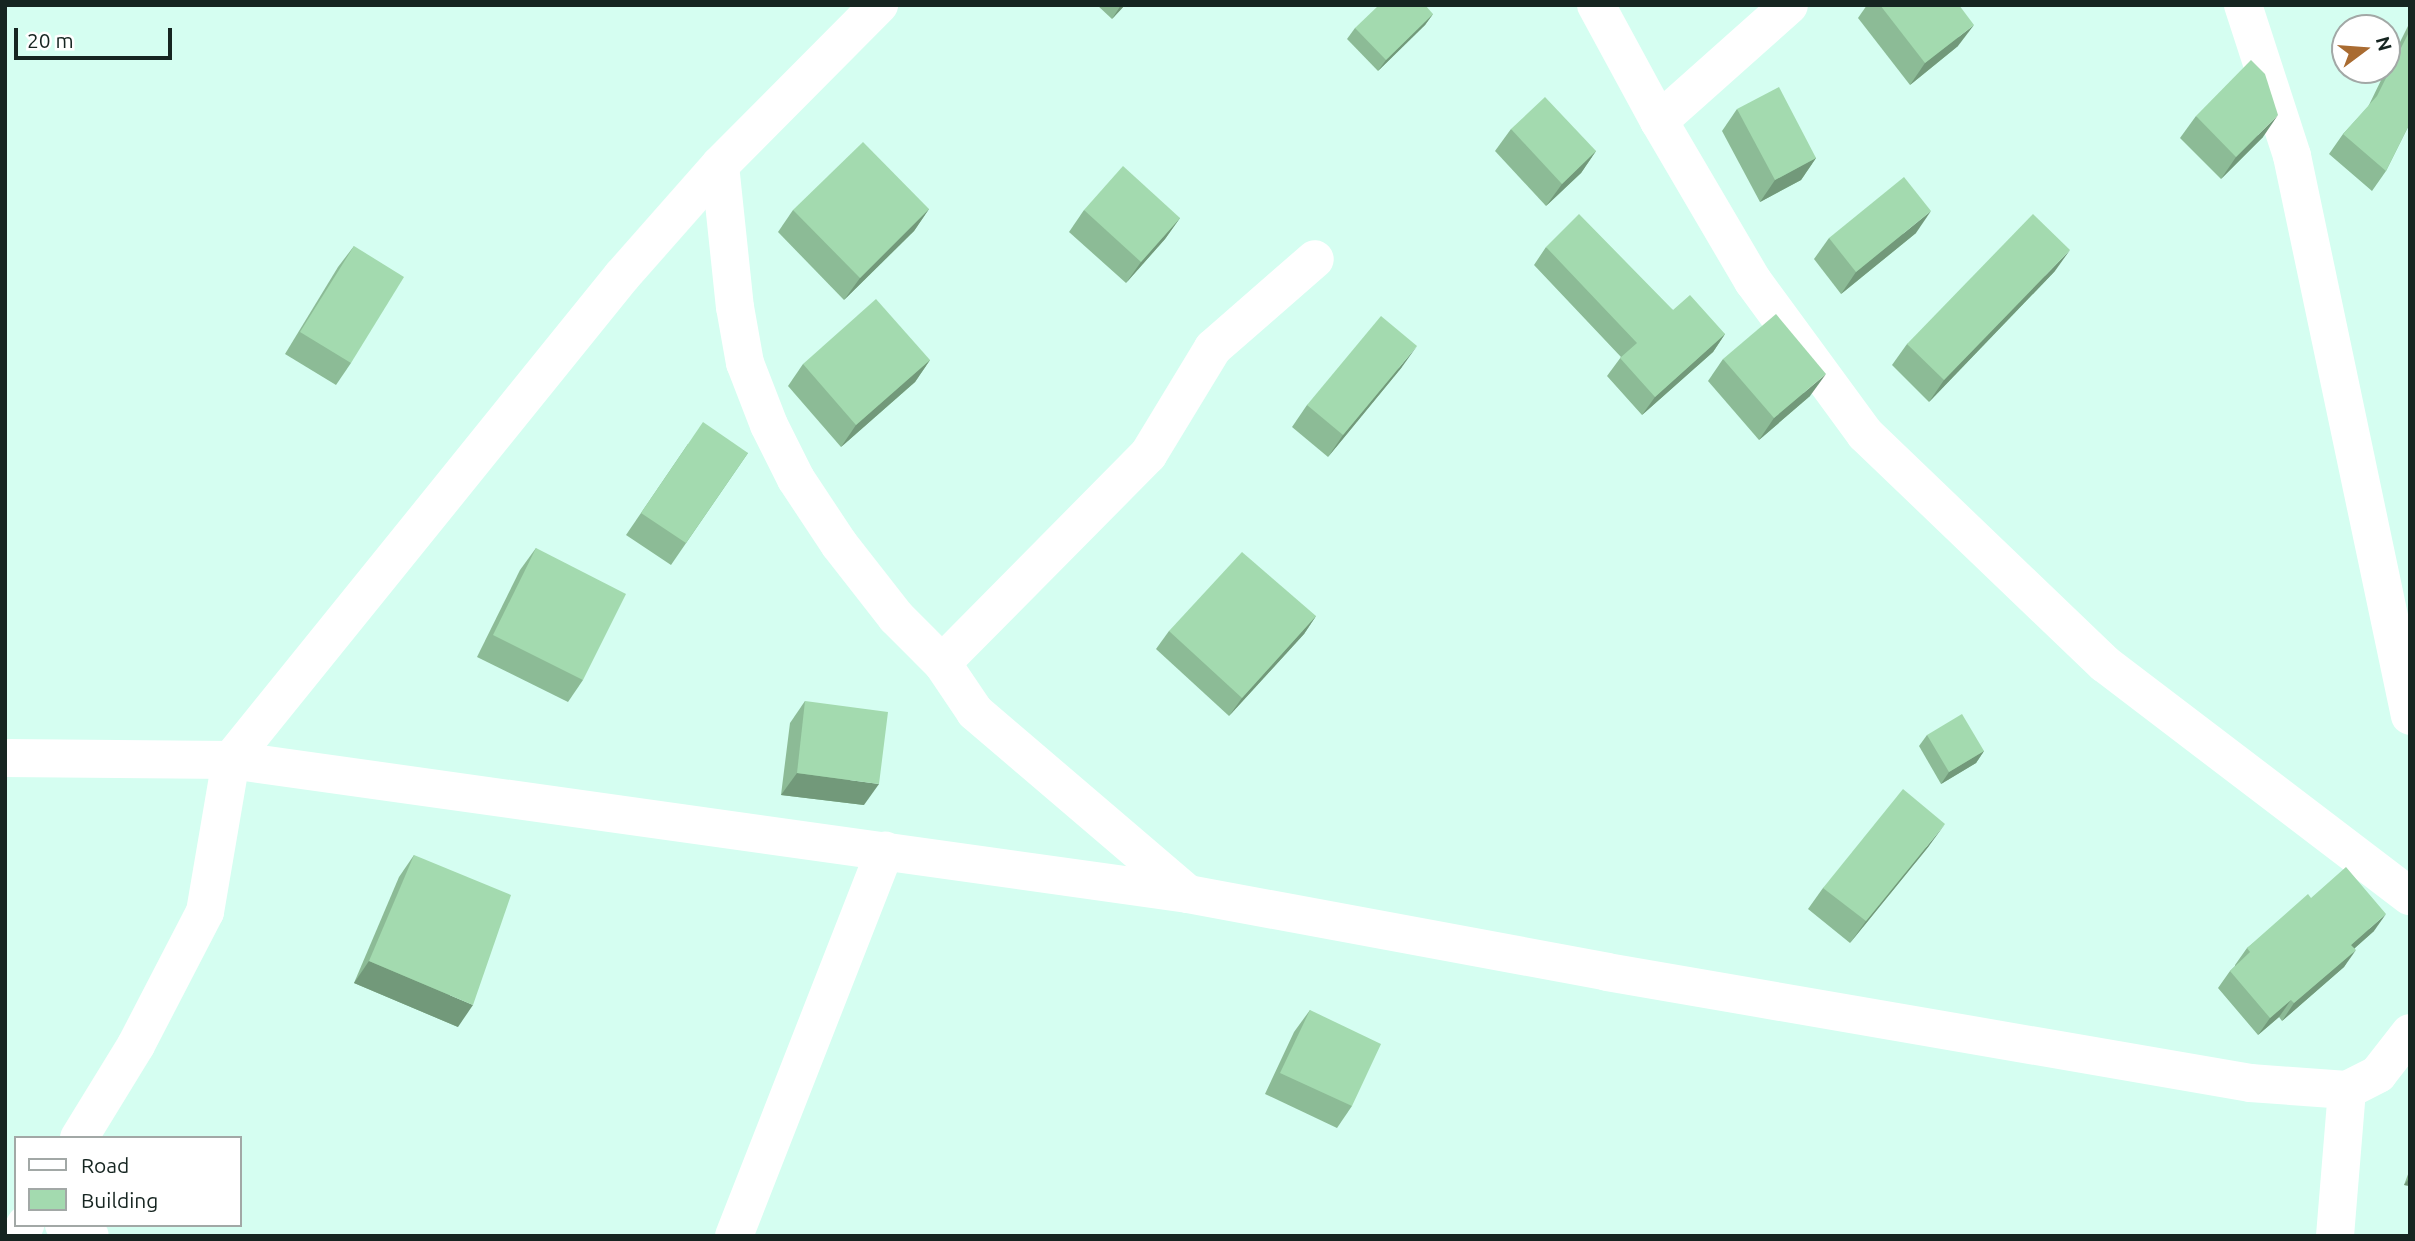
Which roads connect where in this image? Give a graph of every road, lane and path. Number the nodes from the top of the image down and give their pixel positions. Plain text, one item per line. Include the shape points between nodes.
1 (879, 5) edge
2 (1596, 5) edge
3 (1789, 5) edge
4 (2243, 5) edge
5 (1659, 121) junction
6 (720, 165) junction
7 (1315, 259) dead end
8 (942, 663) junction
9 (2410, 716) edge
10 (5, 758) edge
11 (231, 760) junction
12 (885, 851) junction
13 (1188, 894) junction
14 (2410, 896) edge
15 (2410, 1033) edge
16 (2347, 1090) junction
17 (80, 1136) edge
18 (69, 1227) edge
19 (90, 1236) edge
20 (734, 1236) edge
21 (2335, 1236) edge

1 - 6 street
2 - 5 street
3 - 5 street
4 - 9 street via 2292,156
5 - 14 street via 1753,281 1865,434 2105,664
6 - 8 street via 745,363 769,425 796,479 839,544 896,617
6 - 11 street via 622,276
7 - 8 street via 1213,348 1148,455
8 - 13 street via 975,712
10 - 11 street
11 - 12 street
11 - 17 street via 205,912 136,1045
12 - 13 street
12 - 20 street
13 - 16 street via 2250,1083
15 - 16 street via 2378,1074
16 - 21 street
18 - 19 street

